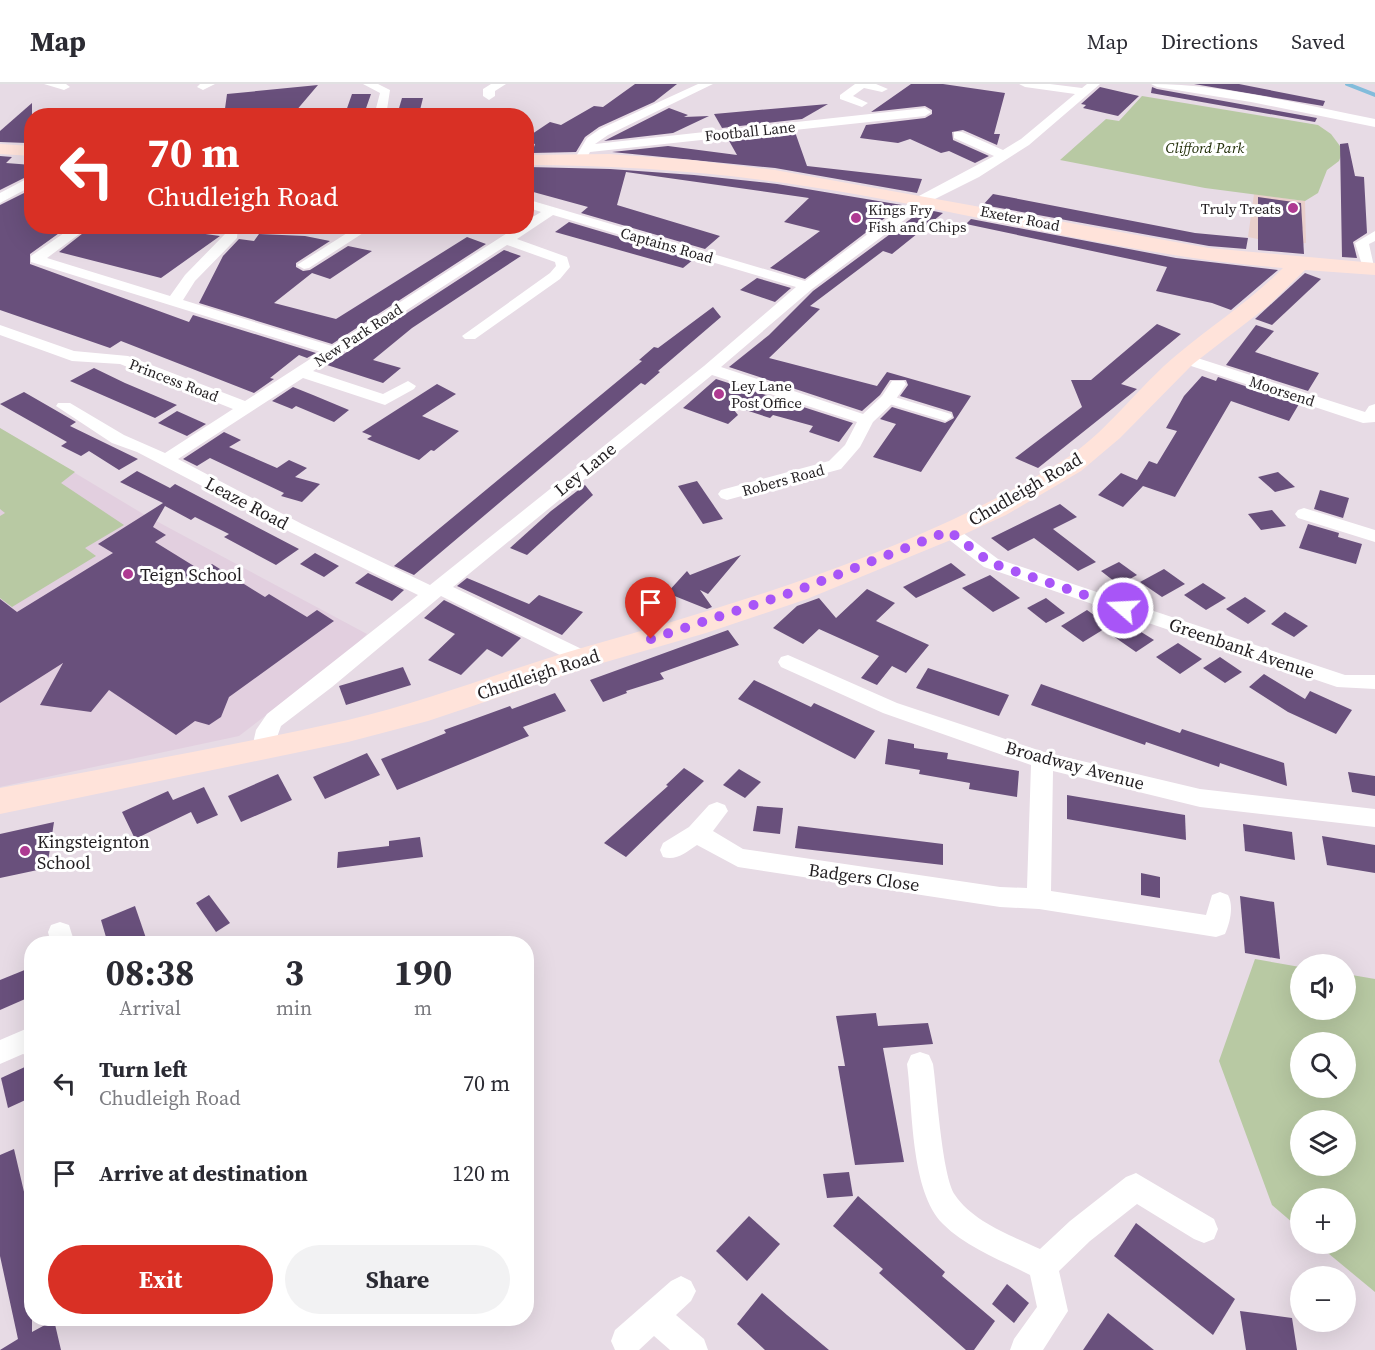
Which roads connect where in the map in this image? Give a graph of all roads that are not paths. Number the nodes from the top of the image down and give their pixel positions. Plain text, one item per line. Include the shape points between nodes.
1 (50, 84) edge
2 (369, 84) edge
3 (707, 84) edge
4 (1025, 84) edge
5 (1157, 84) edge
6 (64, 87) dead end
7 (886, 87) edge
8 (1089, 88) edge
9 (862, 103) junction
10 (382, 108) edge
11 (925, 112) dead end
12 (1337, 115) junction
13 (876, 118) junction
14 (849, 121) junction
15 (1375, 123) edge
16 (886, 132) dead end
17 (1375, 132) edge
18 (958, 135) dead end
19 (0, 149) edge
20 (24, 150) edge
21 (583, 153) junction
22 (1003, 155) junction
23 (534, 159) edge
24 (24, 185) edge
25 (0, 199) edge
26 (922, 200) junction
27 (534, 206) edge
28 (551, 211) junction
29 (534, 222) edge
30 (72, 234) edge
31 (232, 234) edge
32 (355, 234) edge
33 (515, 234) edge
34 (1375, 235) edge
35 (506, 240) junction
36 (304, 265) dead end
37 (1298, 265) junction
38 (1373, 269) edge
39 (807, 286) junction
40 (175, 300) junction
41 (0, 330) edge
42 (470, 336) dead end
43 (333, 351) junction
44 (1185, 359) junction
45 (710, 369) junction
46 (300, 372) junction
47 (898, 384) dead end
48 (408, 386) dead end
49 (888, 399) junction
50 (64, 406) dead end
51 (244, 408) junction
52 (1375, 409) edge
53 (946, 417) dead end
54 (866, 420) junction
55 (165, 460) junction
56 (727, 494) dead end
57 (1305, 514) dead end
58 (949, 531) junction
59 (1375, 536) edge
60 (436, 591) junction
61 (583, 658) junction
62 (788, 662) dead end
63 (1375, 682) edge
64 (263, 748) junction
65 (1042, 760) junction
66 (0, 801) edge
67 (717, 811) dead end
68 (1375, 818) edge
69 (697, 833) junction
70 (670, 850) dead end
71 (1039, 899) junction
72 (1220, 902) dead end
73 (24, 1043) edge
74 (0, 1052) edge
75 (920, 1064) dead end
76 (1204, 1229) dead end
77 (1043, 1266) junction
78 (681, 1291) dead end
79 (654, 1316) junction
80 (626, 1341) dead end
81 (693, 1350) edge
82 (1025, 1350) edge

1 - 6 street
2 - 10 street via 386,92
3 - 21 street via 604,132
4 - 8 street
5 - 12 street
7 - 9 street
7 - 9 street via 862,84 844,97
8 - 22 street, Ley Lane via 1046,127
9 - 14 street
11 - 13 street, Football Lane
12 - 15 street
12 - 17 street via 1332,121
13 - 14 street, Football Lane
13 - 16 street via 886,126
14 - 21 street, Football Lane
18 - 22 street
19 - 20 main road
21 - 23 main road, Exeter Road
21 - 26 main road, Exeter Road
22 - 26 street, Ley Lane via 975,174
24 - 25 street
26 - 37 main road, Exeter Road via 1186,251
26 - 39 street, Ley Lane
27 - 28 street, Captains Road
28 - 29 street, New Park Road
28 - 39 street, Captains Road
30 - 40 street via 36,259
31 - 40 street via 190,278
32 - 36 street
33 - 35 street, New Park Road
34 - 38 street via 1362,243
35 - 42 street via 562,260 563,267
35 - 43 street, New Park Road
37 - 38 main road, Exeter Road
37 - 44 main road, Chudleigh Road via 1261,302
39 - 45 street, Ley Lane
40 - 43 street
41 - 51 street, Princess Road via 72,356 122,359
43 - 46 street, New Park Road
44 - 52 street, Moorsend via 1369,419
44 - 58 main road, Chudleigh Road via 1072,466
45 - 54 street
45 - 60 street, Ley Lane
46 - 48 street via 385,400
46 - 51 street, New Park Road
47 - 49 street, Robers Road
49 - 53 street
49 - 54 street, Robers Road
50 - 55 street, Leaze Road via 118,439
51 - 55 street, New Park Road
54 - 56 street, Robers Road via 852,447 835,465
55 - 60 street, Leaze Road via 296,528
57 - 59 street
58 - 61 main road, Chudleigh Road via 696,626
58 - 63 street, Greenbank Avenue via 991,563 1344,682
60 - 61 street, Leaze Road
60 - 64 street, Ley Lane via 274,720
61 - 64 main road, Chudleigh Road via 428,710
62 - 65 street, Broadway Avenue via 890,708
64 - 66 main road, Chudleigh Road
65 - 68 street, Broadway Avenue via 1200,798
65 - 71 street
67 - 69 street
69 - 70 street
69 - 71 street, Badgers Close via 738,858 1000,897
71 - 72 street, Badgers Close via 1216,927
73 - 74 street
75 - 77 street via 933,1164 945,1204 990,1239
76 - 77 street via 1136,1187
77 - 82 street via 1053,1311
78 - 79 street
79 - 80 street
79 - 81 street

